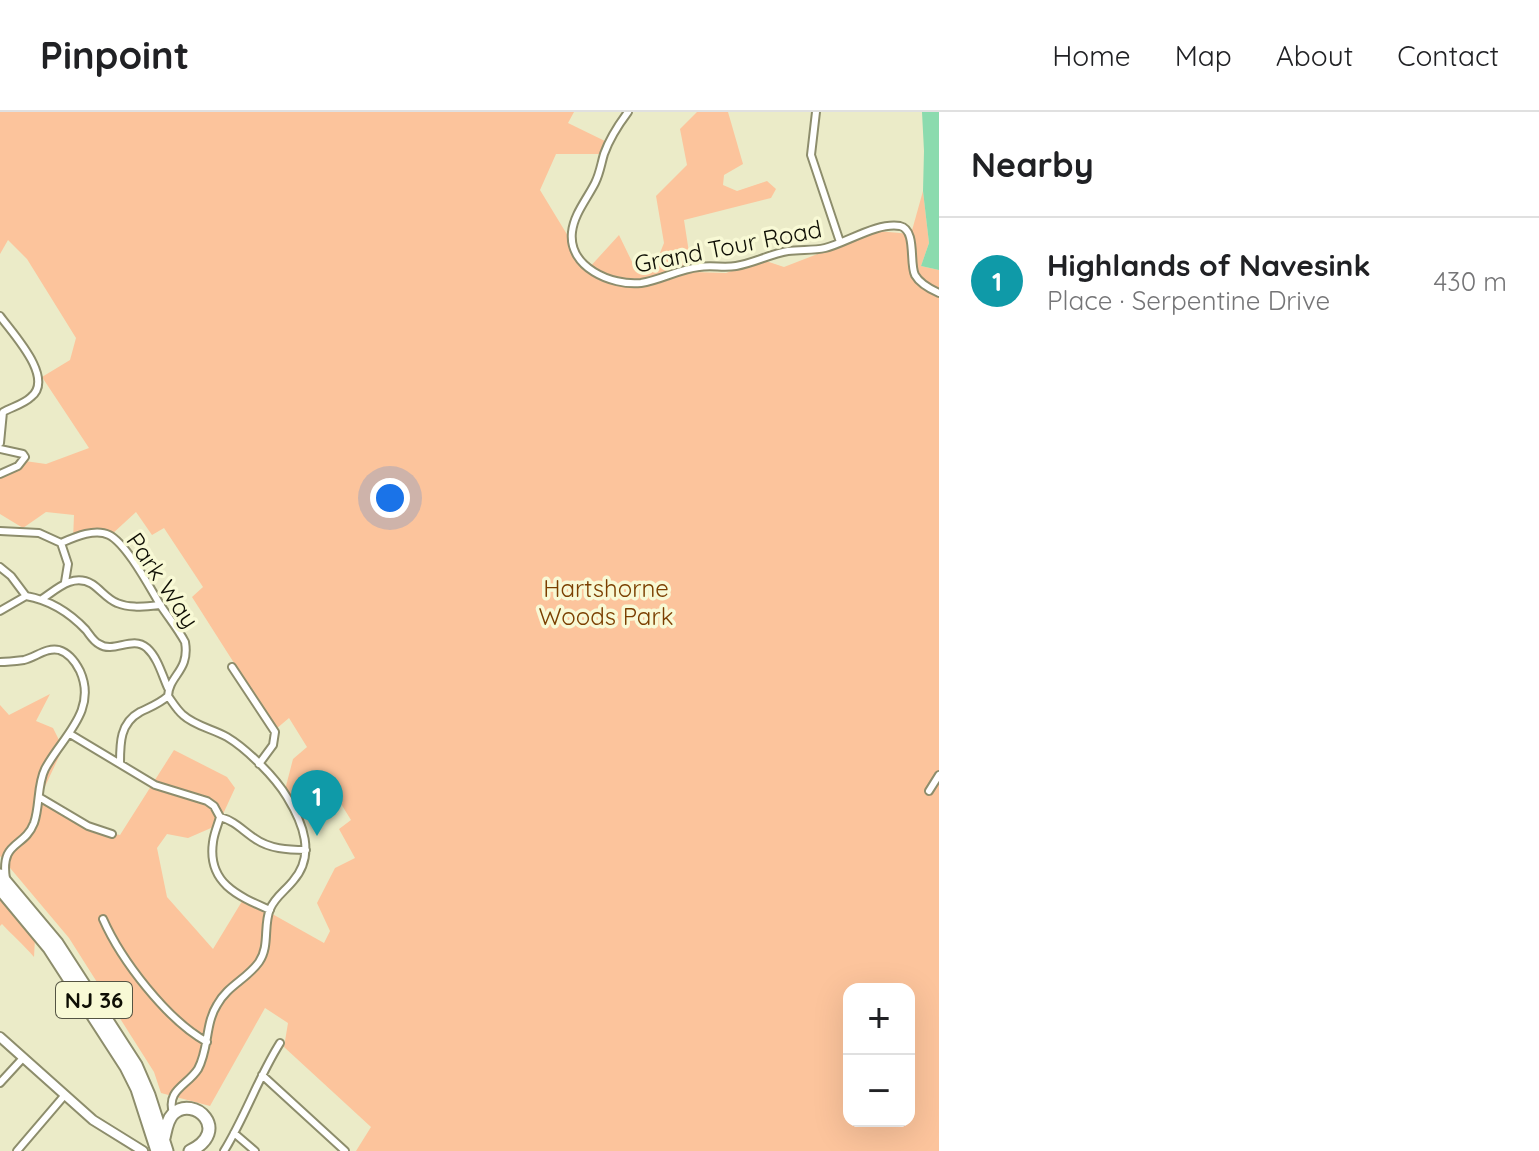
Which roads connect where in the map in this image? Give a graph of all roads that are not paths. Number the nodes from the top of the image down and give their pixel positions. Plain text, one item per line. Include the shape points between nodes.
1 (628, 112) edge
2 (816, 112) edge
3 (840, 242) junction
4 (939, 293) edge
5 (0, 316) edge
6 (4, 410) edge
7 (0, 443) edge
8 (0, 449) edge
9 (0, 474) edge
10 (0, 531) edge
11 (61, 543) junction
12 (0, 567) edge
13 (65, 582) junction
14 (26, 596) junction
15 (42, 599) junction
16 (161, 605) junction
17 (0, 611) edge
18 (0, 662) edge
19 (232, 667) dead end
20 (168, 686) junction
21 (168, 696) junction
22 (70, 734) junction
23 (120, 763) junction
24 (259, 764) junction
25 (939, 775) edge
26 (929, 791) dead end
27 (39, 797) junction
28 (220, 817) junction
29 (112, 834) dead end
30 (0, 849) edge
31 (10, 849) junction
32 (306, 850) junction
33 (2, 882) edge
34 (270, 910) junction
35 (103, 919) dead end
36 (0, 1037) edge
37 (207, 1042) junction
38 (280, 1043) dead end
39 (23, 1058) junction
40 (262, 1075) junction
41 (0, 1083) edge
42 (64, 1096) junction
43 (173, 1113) junction
44 (234, 1133) junction
45 (166, 1145) edge
46 (17, 1151) edge
47 (143, 1151) edge
48 (157, 1151) edge
49 (190, 1151) edge
50 (224, 1151) edge
51 (255, 1151) edge
52 (345, 1151) edge

1 - 3 street, Grand Tour Road via 604,154 572,237 576,254 600,275 639,283 695,267 733,267
2 - 3 street via 811,155
3 - 4 street, Grand Tour Road via 880,228 905,228 916,278
5 - 6 street via 39,377 33,396
6 - 7 street
8 - 9 street via 23,454 24,459
10 - 11 street via 39,533
11 - 13 street via 68,564
11 - 16 street, Park Way via 86,534 108,534 128,554
12 - 14 street
13 - 15 street
13 - 16 street via 89,583 120,605
14 - 15 street
14 - 17 street
15 - 20 street via 70,616 98,644 146,647
16 - 20 street, Park Way via 186,650 183,666
18 - 22 street via 53,650 75,663 85,700
19 - 24 street via 275,732 273,745
20 - 21 street, Park Way
21 - 23 street via 129,721 121,735
21 - 24 street via 188,719 227,738
22 - 23 street
22 - 27 street via 44,772
23 - 28 street via 162,788 207,801
24 - 32 street via 287,797
25 - 26 street
27 - 29 street
27 - 31 street via 32,827
28 - 32 street via 267,845
28 - 34 street via 212,849 219,876 227,888
30 - 31 street
31 - 33 street
32 - 34 street via 301,871
33 - 45 highway, NJ 36 via 57,943 131,1057
33 - 48 highway, NJ 36 via 126,1067
34 - 37 street via 261,958 218,1002
35 - 37 street via 137,976 182,1024
36 - 39 street
37 - 43 street via 199,1067 172,1098
38 - 40 street
39 - 41 street
39 - 42 street
40 - 44 street
40 - 52 street
42 - 46 street
42 - 47 street
43 - 45 highway
43 - 49 highway via 194,1109 208,1122 208,1137
44 - 50 street
44 - 51 street

